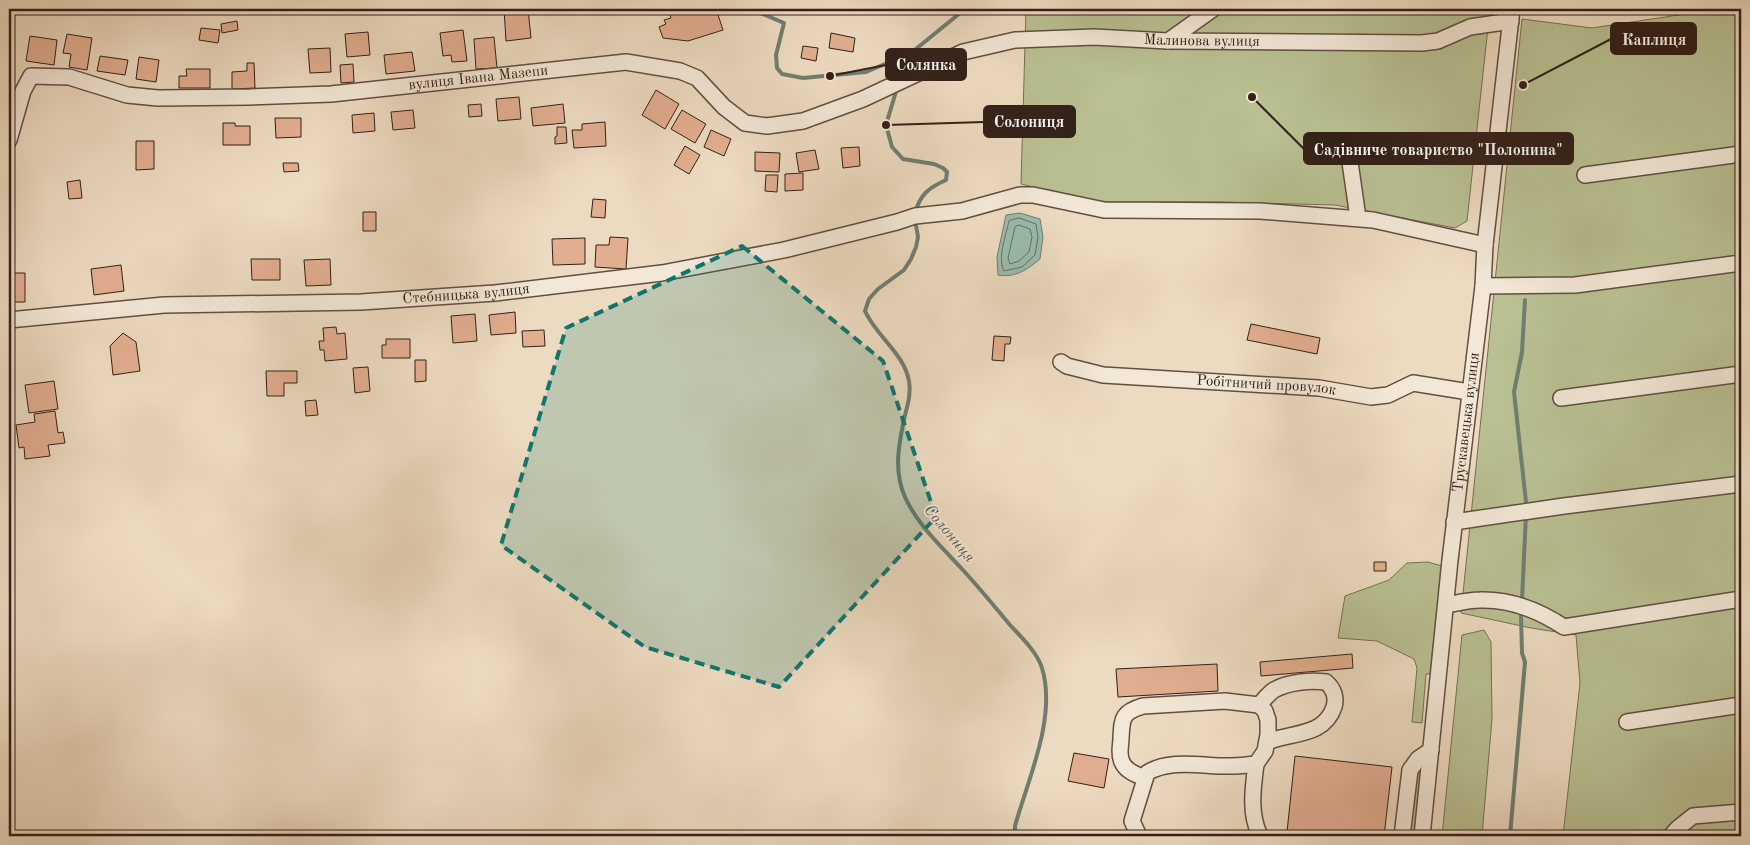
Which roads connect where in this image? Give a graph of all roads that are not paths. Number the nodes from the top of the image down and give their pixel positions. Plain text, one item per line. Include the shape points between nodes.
1 (1213, 9) edge
2 (1512, 15) edge
3 (1168, 41) junction
4 (899, 83) joint
5 (12, 120) edge
6 (9, 140) edge
7 (1348, 148) dead end
8 (1741, 154) edge
9 (1585, 175) dead end
10 (1358, 218) junction
11 (1485, 245) junction
12 (1741, 263) edge
13 (1483, 286) junction
14 (9, 320) edge
15 (1061, 362) dead end
16 (1741, 374) edge
17 (1469, 392) junction
18 (1561, 398) dead end
19 (1741, 484) edge
20 (1454, 522) junction
21 (1741, 600) edge
22 (1446, 605) junction
23 (1259, 705) junction
24 (1741, 706) edge
25 (1627, 722) dead end
26 (1266, 742) junction
27 (1431, 750) junction
28 (1256, 764) junction
29 (1144, 778) junction
30 (1741, 812) edge
31 (1139, 836) edge
32 (1260, 836) edge
33 (1402, 836) edge
34 (1422, 836) edge
35 (1671, 836) edge

1 - 3 street
2 - 3 street, Малинова вулиця via 1422,43
2 - 11 street, Трускавецька вулиця
3 - 4 street, Малинова вулиця via 1094,38 1015,40 963,52
4 - 5 street, вулиця Івана Мазепи via 803,121 768,126 745,123 696,78 680,71 626,62 331,94 250,97 158,98 127,95 68,77 31,76
5 - 6 street
7 - 10 street
8 - 9 street
10 - 11 street, Стебницька вулиця
10 - 14 street, Стебницька вулиця via 1260,211 1104,210 1020,195 962,211 915,216 784,250 662,273 495,293 361,302 164,305
11 - 13 street, Трускавецька вулиця
12 - 13 street via 1576,286
13 - 17 street, Трускавецька вулиця
15 - 17 street, Робітничий провулок via 1103,375 1320,388 1371,397 1388,395 1414,383
16 - 18 street
17 - 20 street, Трускавецька вулиця
19 - 20 street
20 - 22 street, Трускавецька вулиця
21 - 22 street via 1564,626 1525,606 1481,600
22 - 27 street, Трускавецька вулиця
23 - 26 street via 1268,720
23 - 26 street via 1273,691 1313,681 1326,682 1332,688 1335,701 1326,721 1314,730
23 - 29 street via 1225,701 1143,706 1130,710 1120,727 1119,752 1128,770
24 - 25 street
26 - 28 street
27 - 33 street via 1410,770
27 - 34 street, Трускавецька вулиця
28 - 29 street via 1166,765 1155,768
28 - 32 street via 1253,813
29 - 31 street via 1132,821
30 - 35 street via 1694,816

